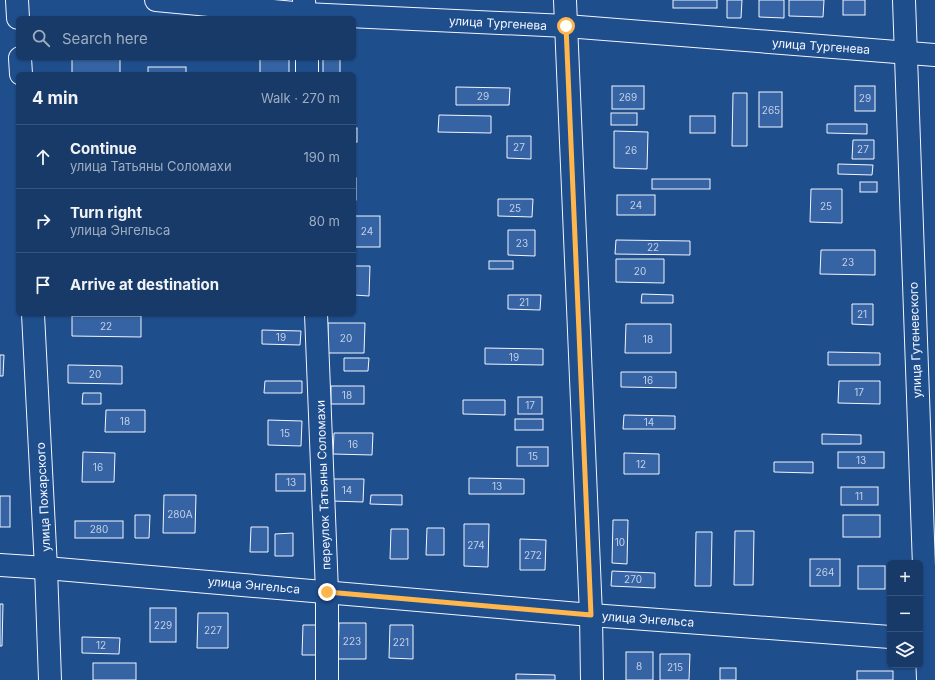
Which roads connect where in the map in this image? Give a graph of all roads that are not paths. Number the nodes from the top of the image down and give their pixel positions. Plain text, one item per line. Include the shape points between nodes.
1 (17, 0) edge
2 (156, 0) edge
3 (565, 0) edge
4 (904, 0) edge
5 (305, 11) edge
6 (18, 16) edge
7 (566, 26) junction
8 (905, 53) junction
9 (935, 55) edge
10 (20, 60) edge
11 (307, 60) edge
12 (21, 72) edge
13 (307, 72) edge
14 (33, 316) edge
15 (316, 316) edge
16 (0, 565) edge
17 (46, 568) junction
18 (327, 592) junction
19 (591, 615) junction
20 (887, 638) edge
21 (927, 640) edge
22 (50, 680) edge
23 (327, 680) edge
24 (592, 680) edge
25 (928, 680) edge

1 - 6 street
2 - 5 street, улица Тургенева
3 - 7 street
4 - 8 street, улица Гутеневского
5 - 7 street, улица Тургенева
7 - 8 street, улица Тургенева
7 - 19 street
8 - 9 street, улица Тургенева
8 - 21 street, улица Гутеневского
10 - 12 street
11 - 13 street
14 - 17 street, улица Пожарского
15 - 18 street, переулок Татьяны Соломахи
16 - 17 street, улица Энгельса
17 - 18 street, улица Энгельса
17 - 22 street, улица Пожарского
18 - 19 street, улица Энгельса
18 - 23 street, переулок Татьяны Соломахи
19 - 20 street, улица Энгельса
19 - 24 street
21 - 25 street, улица Гутеневского

